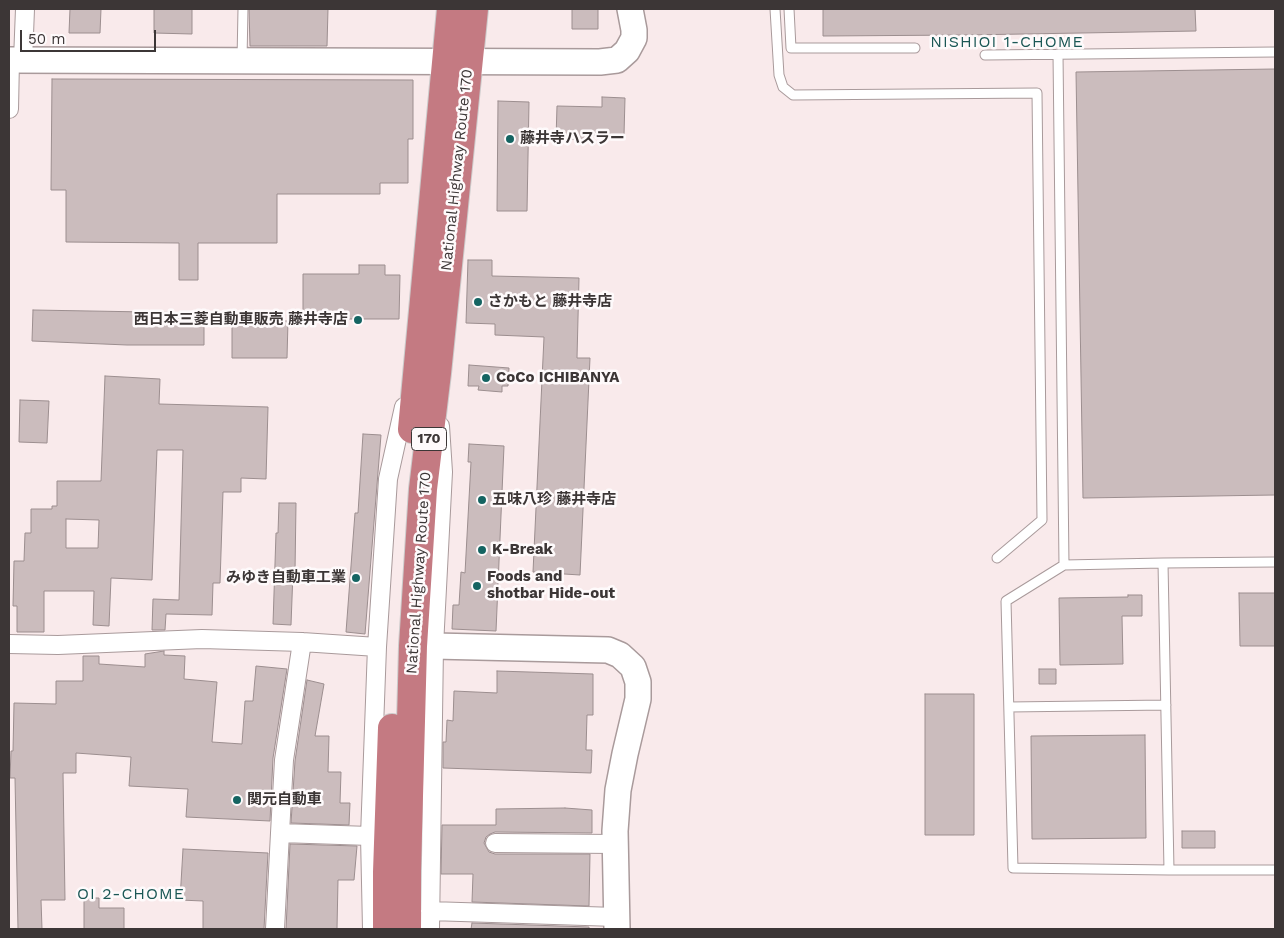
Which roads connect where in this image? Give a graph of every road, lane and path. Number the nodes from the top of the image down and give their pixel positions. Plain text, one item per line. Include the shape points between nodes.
1 (25, 9) edge
2 (243, 9) edge
3 (451, 9) edge
4 (474, 9) edge
5 (630, 9) edge
6 (775, 9) edge
7 (789, 9) edge
8 (915, 48) dead end
9 (1275, 52) edge
10 (1058, 54) junction
11 (985, 55) dead end
12 (14, 60) edge
13 (242, 61) junction
14 (456, 62) junction
15 (9, 110) edge
16 (421, 330) junction
17 (437, 373) junction
18 (997, 558) dead end
19 (1275, 562) edge
20 (1163, 563) junction
21 (1064, 566) junction
22 (302, 642) junction
23 (9, 644) edge
24 (434, 646) junction
25 (377, 647) junction
26 (1166, 705) junction
27 (1009, 707) junction
28 (280, 833) junction
29 (370, 836) junction
30 (495, 843) dead end
31 (615, 844) junction
32 (1169, 870) junction
33 (1275, 870) edge
34 (397, 872) junction
35 (430, 911) junction
36 (617, 923) edge
37 (275, 929) edge
38 (372, 929) edge
39 (387, 929) edge
40 (407, 929) edge
41 (430, 929) edge

1 - 12 street
2 - 13 lane
3 - 14 highway, National Highway Route 170 / 170
4 - 14 highway, National Highway Route 170 / 170
5 - 14 street via 634,38 617,60
6 - 18 lane via 779,75 783,87 793,95 1037,93 1042,520
7 - 8 lane via 791,48
9 - 10 lane
10 - 11 lane
10 - 21 lane
12 - 13 street
12 - 15 street
13 - 14 street
14 - 16 highway, National Highway Route 170 / 170
14 - 17 highway, National Highway Route 170 / 170
16 - 25 street via 388,479
16 - 34 highway, National Highway Route 170 / 170 via 394,650
17 - 24 street via 443,472
17 - 34 highway, National Highway Route 170 / 170 via 423,489
19 - 20 lane
20 - 21 lane
20 - 26 lane
21 - 27 lane via 1006,601
22 - 23 street via 202,639
22 - 25 street
22 - 28 street via 284,760
24 - 31 street via 608,650 620,654 633,667 638,682 638,699 618,790
24 - 35 street
25 - 29 street
26 - 27 lane
26 - 32 lane
27 - 32 lane via 1013,868
28 - 29 street
28 - 37 street
29 - 38 street
30 - 31 street
31 - 36 street
32 - 33 lane
34 - 39 highway, National Highway Route 170 / 170
34 - 40 highway, National Highway Route 170 / 170
35 - 36 street
35 - 41 street

